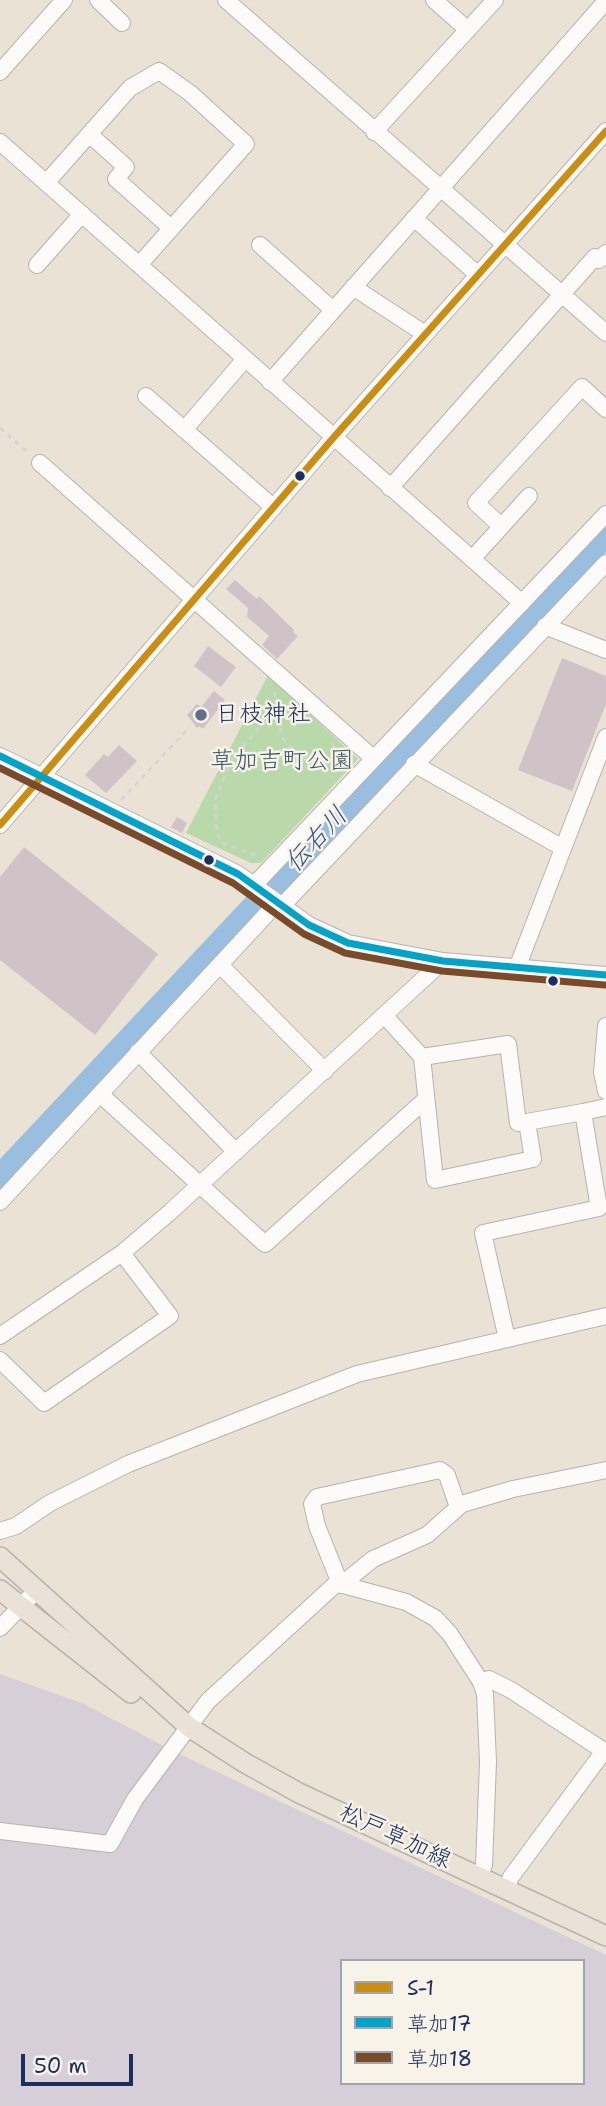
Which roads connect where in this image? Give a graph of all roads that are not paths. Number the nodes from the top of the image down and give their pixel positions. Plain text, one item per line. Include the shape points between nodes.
1 (97, 0) edge
2 (226, 0) edge
3 (434, 0) edge
4 (495, 0) edge
5 (606, 1) edge
6 (58, 2) edge
7 (122, 23) dead end
8 (468, 30) junction
9 (0, 72) edge
10 (606, 131) edge
11 (374, 132) junction
12 (89, 134) junction
13 (0, 142) edge
14 (46, 183) junction
15 (441, 188) junction
16 (82, 214) junction
17 (414, 218) junction
18 (171, 228) junction
19 (505, 244) junction
20 (260, 245) dead end
21 (606, 253) edge
22 (37, 265) dead end
23 (139, 265) junction
24 (478, 274) junction
25 (353, 287) junction
26 (562, 295) junction
27 (333, 310) junction
28 (606, 333) edge
29 (425, 334) junction
30 (245, 359) junction
31 (270, 382) junction
32 (146, 396) dead end
33 (606, 409) edge
34 (184, 430) junction
35 (334, 437) junction
36 (40, 463) road end
37 (390, 488) junction
38 (529, 496) dead end
39 (273, 507) junction
40 (606, 514) edge
41 (501, 526) junction
42 (472, 559) junction
43 (606, 564) edge
44 (194, 599) junction
45 (522, 603) junction
46 (545, 626) junction
47 (606, 650) edge
48 (606, 737) edge
49 (0, 756) edge
50 (373, 758) junction
51 (414, 764) junction
52 (44, 778) junction
53 (0, 825) edge
54 (563, 848) junction
55 (257, 885) junction
56 (278, 903) junction
57 (443, 961) junction
58 (220, 965) junction
59 (517, 968) junction
60 (606, 975) edge
61 (384, 1015) junction
62 (606, 1026) edge
63 (138, 1052) junction
64 (422, 1057) junction
65 (325, 1071) junction
66 (604, 1072) edge
67 (606, 1091) edge
68 (101, 1095) junction
69 (425, 1100) junction
70 (606, 1107) edge
71 (583, 1112) junction
72 (527, 1122) junction
73 (236, 1152) junction
74 (201, 1185) junction
75 (0, 1202) edge
76 (602, 1208) edge
77 (122, 1253) junction
78 (606, 1316) edge
79 (0, 1336) edge
80 (507, 1339) junction
81 (0, 1360) edge
82 (606, 1470) edge
83 (458, 1507) junction
84 (0, 1531) edge
85 (0, 1557) edge
86 (339, 1583) junction
87 (0, 1590) edge
88 (36, 1591) junction
89 (20, 1609) junction
90 (0, 1628) edge
91 (481, 1682) junction
92 (189, 1727) junction
93 (605, 1752) edge
94 (0, 1831) edge
95 (479, 1877) junction
96 (506, 1889) junction
97 (606, 1936) edge

1 - 7 street
2 - 11 street
3 - 8 street
4 - 8 street
5 - 15 street
6 - 9 street
8 - 11 street
10 - 19 street
11 - 15 street
12 - 14 street
12 - 18 street via 126,167 116,179
12 - 18 street via 130,88 159,71 246,144
13 - 14 street
14 - 16 street
15 - 17 street
15 - 19 street
16 - 22 street
16 - 23 street
17 - 24 street
17 - 25 street
18 - 23 street
19 - 24 street
19 - 26 street
20 - 27 street
21 - 26 street via 599,260 595,257
23 - 30 street
24 - 29 street
25 - 27 street
25 - 29 street
26 - 28 street
26 - 37 street
27 - 31 street
29 - 35 street
30 - 31 street
30 - 34 street
31 - 35 street
32 - 34 street
33 - 41 street via 582,387 476,503
34 - 39 street
35 - 37 street
35 - 39 street
36 - 44 street
37 - 42 street
38 - 41 street
39 - 44 street
40 - 45 street
41 - 42 street
42 - 45 street
43 - 46 street
44 - 50 street
44 - 52 street
45 - 50 street
46 - 47 street
46 - 51 street
48 - 54 street
49 - 52 street
50 - 55 street
51 - 54 street
51 - 56 street
52 - 53 street
52 - 55 street
54 - 59 street
55 - 56 street
56 - 57 street via 309,925 348,943
56 - 58 street
57 - 59 street
57 - 61 street
58 - 63 street
58 - 65 street
59 - 60 street
61 - 64 street
61 - 65 street
62 - 66 street
63 - 68 street
63 - 73 street
64 - 69 street
64 - 72 street via 508,1044 518,1123
65 - 73 street
66 - 67 street
68 - 74 street
68 - 75 street
69 - 72 street via 435,1180 533,1158
69 - 74 street via 265,1244
70 - 71 street
71 - 72 street
71 - 76 street
73 - 74 street
74 - 77 street
76 - 80 street via 484,1233
77 - 79 street
77 - 81 street via 170,1316 44,1404
78 - 80 street
80 - 84 street via 357,1374 219,1426 128,1464
82 - 83 street via 513,1489
83 - 86 street via 427,1535 373,1559
83 - 86 street via 447,1475 440,1471 317,1497 312,1504 317,1525
85 - 88 main road, 松戸草加線
86 - 91 street via 407,1602 435,1618
86 - 92 street via 208,1701
87 - 89 main road, 松戸草加線
88 - 89 street
88 - 92 main road, 松戸草加線
89 - 90 street
89 - 92 main road, 松戸草加線 via 131,1693
91 - 93 street via 489,1679 511,1690
91 - 95 street via 488,1762 484,1865
92 - 94 street via 135,1800 110,1844
92 - 95 main road, 松戸草加線 via 299,1793
93 - 96 street
95 - 96 main road, 松戸草加線
96 - 97 main road, 松戸草加線

